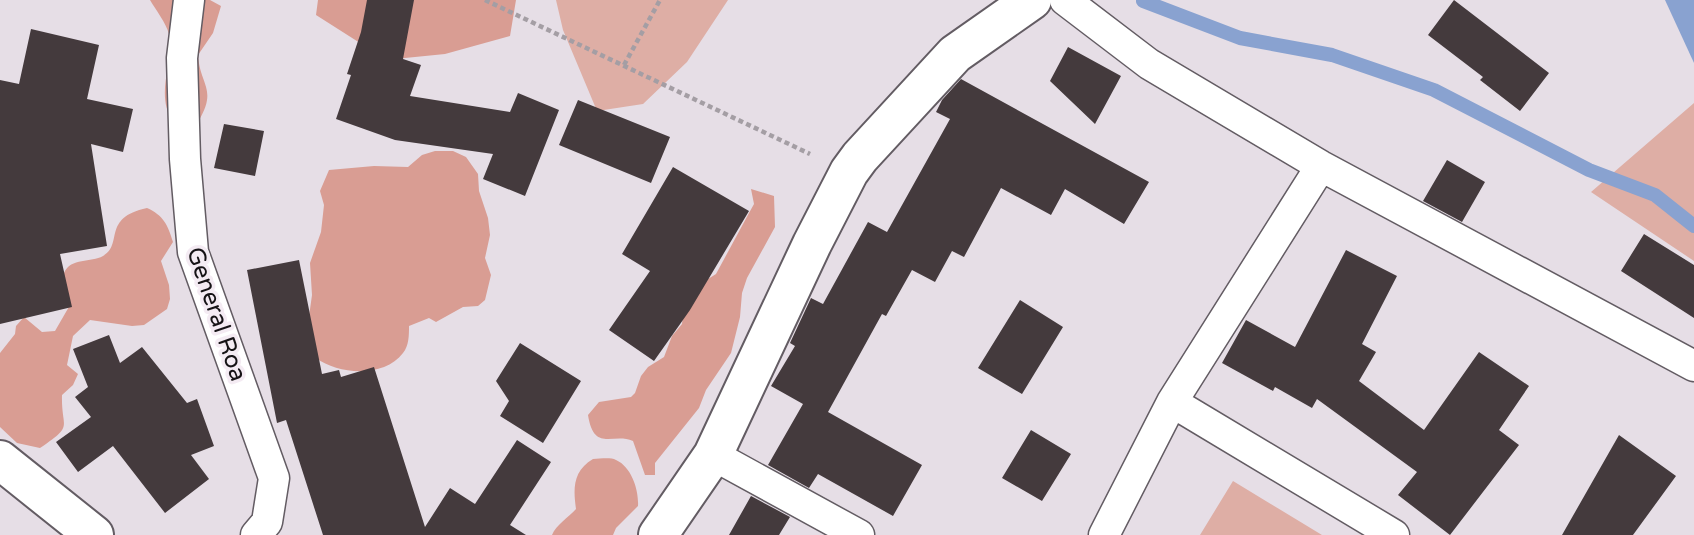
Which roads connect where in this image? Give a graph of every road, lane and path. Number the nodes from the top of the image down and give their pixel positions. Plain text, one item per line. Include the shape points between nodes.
1 (189, 0) edge
2 (485, 0) edge
3 (660, 0) edge
4 (1032, 0) edge
5 (1065, 0) edge
6 (624, 65) junction
7 (1321, 166) junction
8 (849, 172) junction
9 (1694, 366) edge
10 (1172, 402) junction
11 (713, 455) junction
12 (0, 460) edge
13 (94, 535) edge
14 (256, 535) edge
15 (658, 535) edge
16 (859, 535) edge
17 (1104, 535) edge
18 (1394, 535) edge

1 - 14 lane, General Roa via 182,58 193,252 274,478 267,522
2 - 6 path
3 - 6 path
4 - 8 street via 955,54
5 - 7 lane via 1149,64
6 - 8 path
7 - 9 lane
7 - 10 lane
8 - 11 street
10 - 17 lane
10 - 18 lane
11 - 15 street
11 - 16 lane
12 - 13 street

